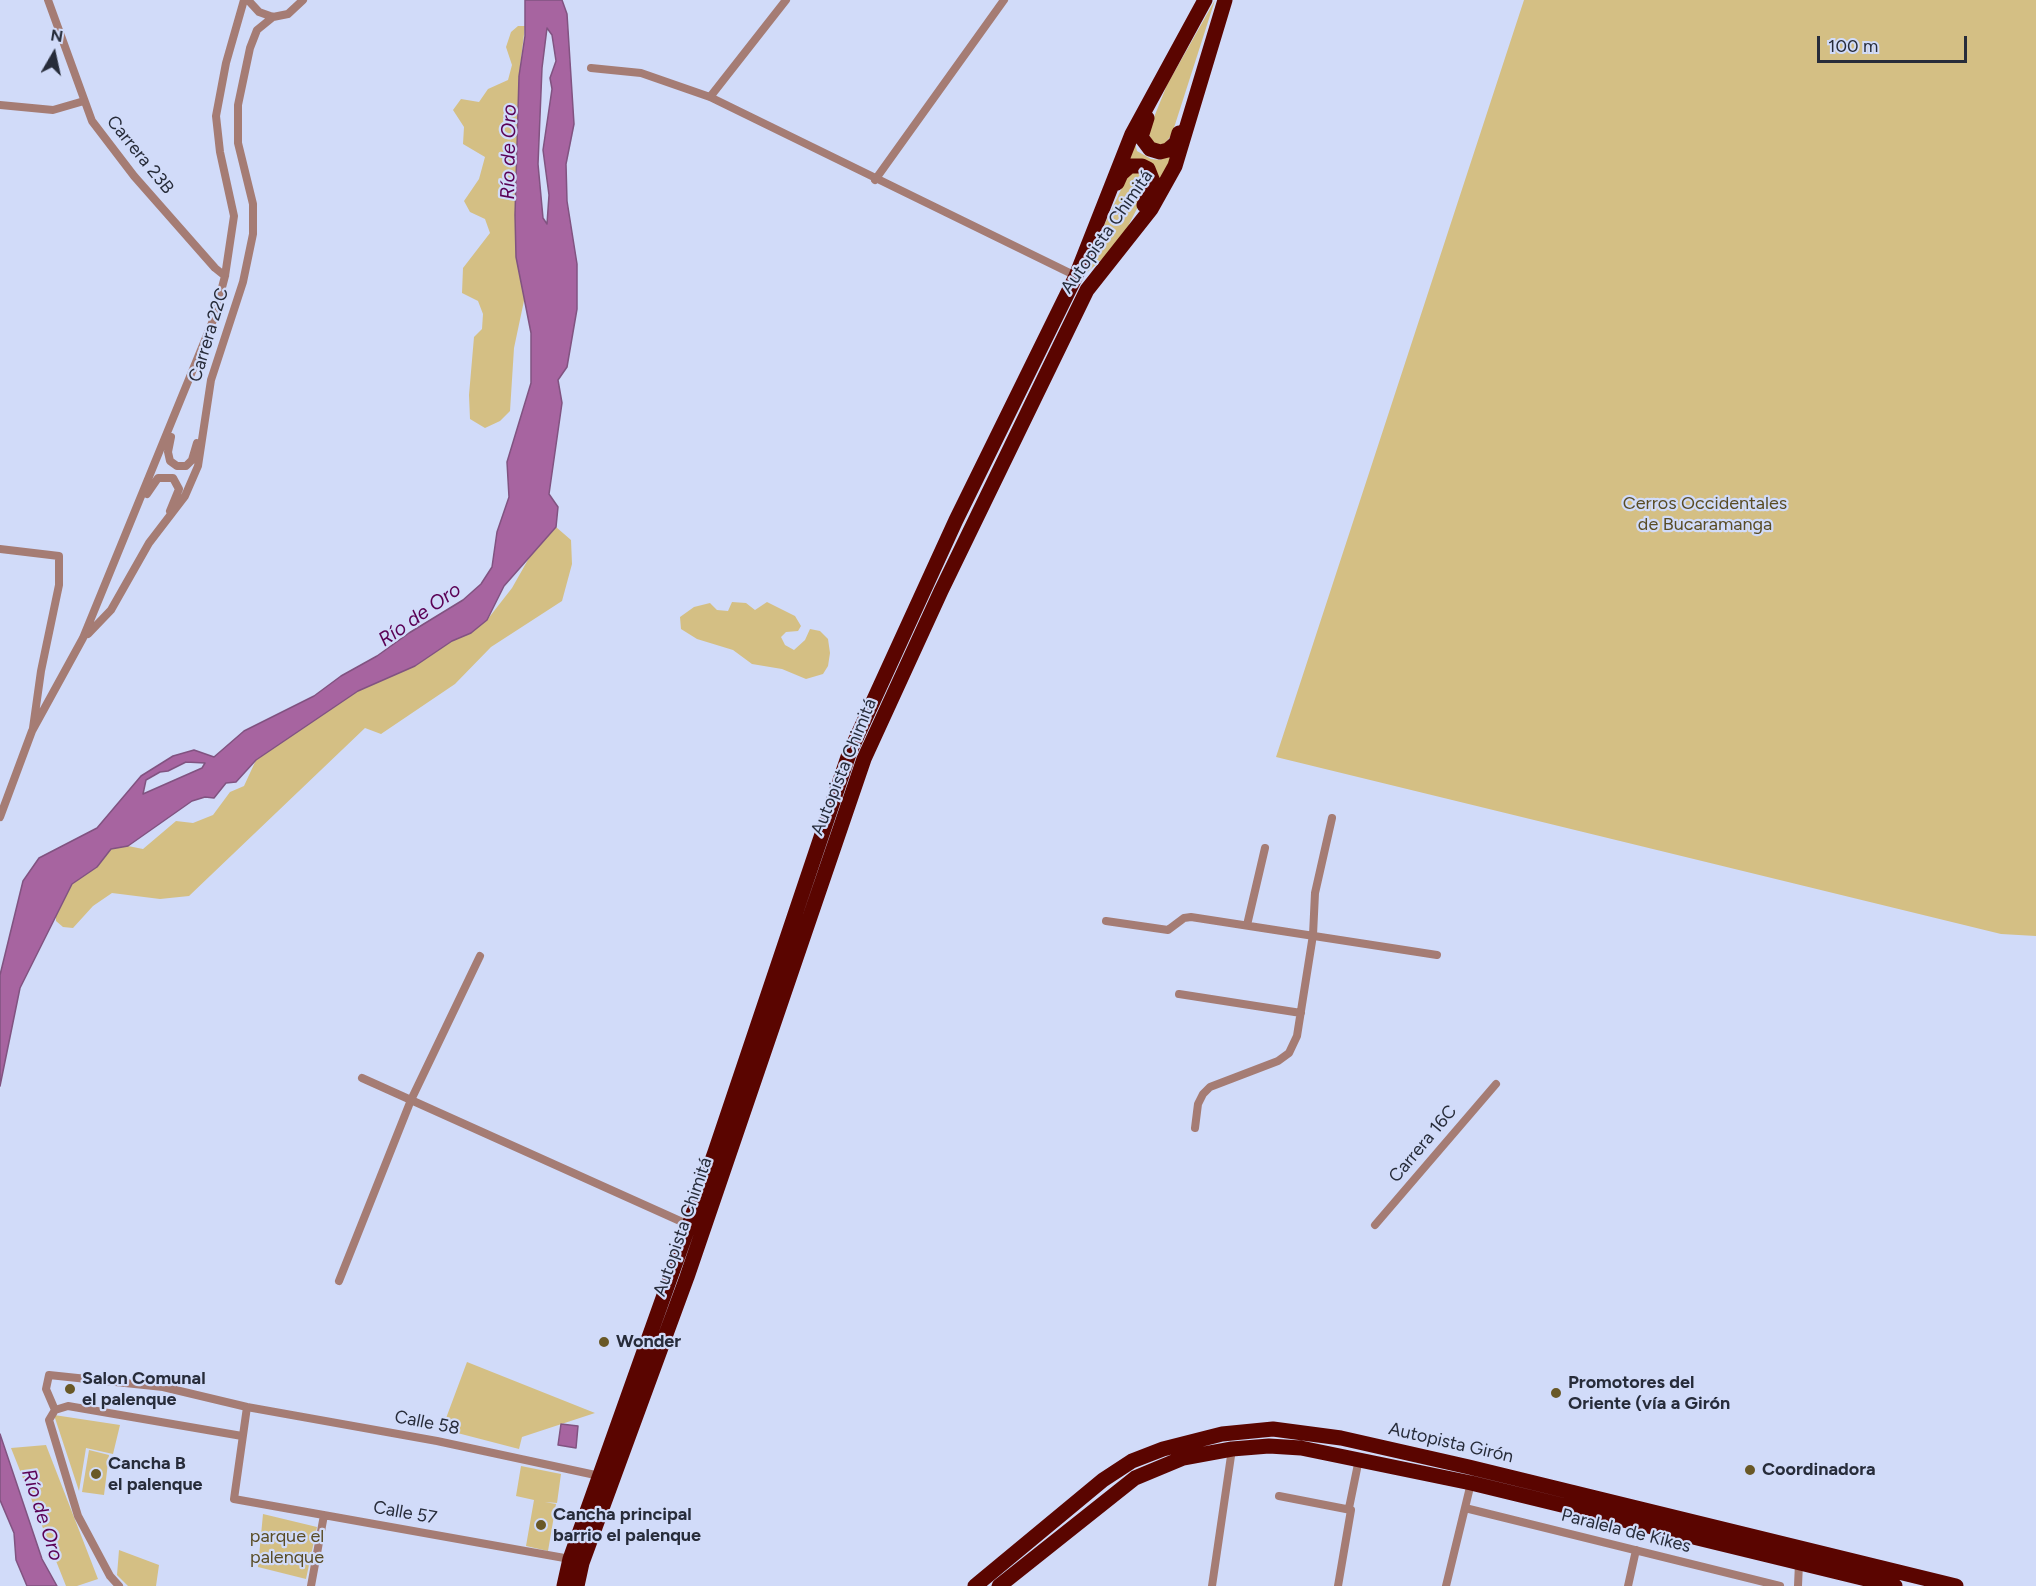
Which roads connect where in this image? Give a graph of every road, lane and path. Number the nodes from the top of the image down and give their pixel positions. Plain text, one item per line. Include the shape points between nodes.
1 (48, 0) edge
2 (246, 0) edge
3 (303, 0) edge
4 (786, 0) edge
5 (1004, 0) edge
6 (1205, 0) edge
7 (1225, 0) edge
8 (273, 16) junction
9 (591, 68) dead end
10 (1204, 68) junction
11 (1164, 74) junction
12 (710, 97) junction
13 (84, 101) junction
14 (0, 105) edge
15 (875, 180) junction
16 (1096, 231) junction
17 (1126, 243) junction
18 (225, 276) junction
19 (1076, 276) junction
20 (174, 419) junction
21 (204, 425) junction
22 (139, 505) junction
23 (165, 522) junction
24 (0, 549) edge
25 (83, 638) junction
26 (32, 731) junction
27 (0, 817) edge
28 (1332, 818) dead end
29 (1265, 848) dead end
30 (1106, 921) dead end
31 (1247, 925) junction
32 (1313, 935) junction
33 (1437, 955) dead end
34 (480, 956) dead end
35 (1179, 994) dead end
36 (1300, 1013) junction
37 (362, 1078) dead end
38 (1496, 1084) dead end
39 (411, 1100) junction
40 (1195, 1128) dead end
41 (689, 1225) junction
42 (1375, 1226) dead end
43 (339, 1281) dead end
44 (247, 1407) junction
45 (55, 1410) junction
46 (242, 1436) junction
47 (1232, 1449) junction
48 (1359, 1459) junction
49 (600, 1476) junction
50 (1471, 1483) junction
51 (1279, 1496) dead end
52 (1349, 1508) junction
53 (1465, 1508) junction
54 (324, 1515) junction
55 (1636, 1550) junction
56 (570, 1559) junction
57 (1799, 1563) junction
58 (119, 1586) edge
59 (310, 1586) edge
60 (564, 1586) edge
61 (577, 1586) edge
62 (975, 1586) edge
63 (999, 1586) edge
64 (1212, 1586) edge
65 (1338, 1586) edge
66 (1446, 1586) edge
67 (1628, 1586) edge
68 (1780, 1586) edge
69 (1798, 1586) edge
70 (1895, 1586) edge
71 (1956, 1586) edge

1 - 13 street, Carrera 23B
2 - 8 street via 259,12
2 - 18 street, Carrera 22C via 226,63 216,116 234,216
3 - 8 street via 288,14
4 - 12 street
5 - 15 street
6 - 11 highway, Autopista Chimitá
7 - 10 highway, Autopista Chimitá
8 - 21 street, Carrera 22C via 257,30 238,105 238,143 253,204 253,234 243,282 211,380
9 - 12 street via 641,73
10 - 11 highway via 1176,143 1160,152 1147,147 1141,132 1162,88
10 - 17 highway, Autopista Chimitá via 1175,166 1159,197
11 - 16 highway, Autopista Chimitá via 1120,158
12 - 15 street
13 - 14 street via 53,110
13 - 18 street, Carrera 23B via 92,121 134,176
15 - 19 street
16 - 17 highway via 1120,174 1130,166 1142,166 1152,175 1154,184
16 - 19 highway, Autopista Chimitá
17 - 61 highway, Autopista Chimitá via 1087,290 1075,313 864,759
18 - 20 street, Carrera 22C via 214,318
19 - 41 highway, Autopista Chimitá via 956,520 849,754
20 - 21 street via 168,452 170,461 177,466 186,466 192,460
20 - 22 street, Carrera 22C
21 - 23 street, Carrera 22C via 198,466 185,496
22 - 23 street via 158,478 173,478 179,489
22 - 25 street, Carrera 22C
23 - 25 street, Carrera 22C via 111,610
24 - 26 street via 59,556 59,585
25 - 26 street, Carrera 22C
26 - 27 street, Carrera 22C
28 - 32 street via 1315,893
29 - 31 street
30 - 31 street via 1168,930 1191,916
31 - 32 street
32 - 33 street
32 - 36 street
34 - 39 street
35 - 36 street
36 - 40 street via 1288,1053 1210,1087 1198,1104
37 - 39 street
38 - 42 street, Carrera 16C
39 - 41 street
39 - 43 street
41 - 49 highway, Autopista Chimitá
44 - 45 street, Calle 58 via 164,1387 49,1375 46,1389
44 - 46 street
44 - 49 street, Calle 58 via 437,1441
45 - 46 street via 68,1406
45 - 58 street via 49,1420 78,1516
46 - 54 street, Calle 57 via 234,1499
47 - 48 highway, Autopista Girón via 1301,1448
47 - 63 highway, Autopista Girón via 1182,1458 1135,1478
47 - 64 street
48 - 50 highway, Autopista Girón
48 - 52 street
49 - 56 highway, Autopista Chimitá
50 - 53 street
50 - 57 highway, Autopista Girón
51 - 52 street
52 - 65 street via 1352,1513
53 - 55 street, Paralela de Kikes
53 - 66 street
54 - 56 street, Calle 57
54 - 59 street
55 - 67 street
55 - 68 street, Paralela de Kikes
56 - 60 highway, Autopista Chimitá
57 - 69 street
57 - 70 highway, Autopista Girón
62 - 71 highway, Autopista Girón via 1103,1480 1132,1461 1222,1434 1274,1429 1341,1437

